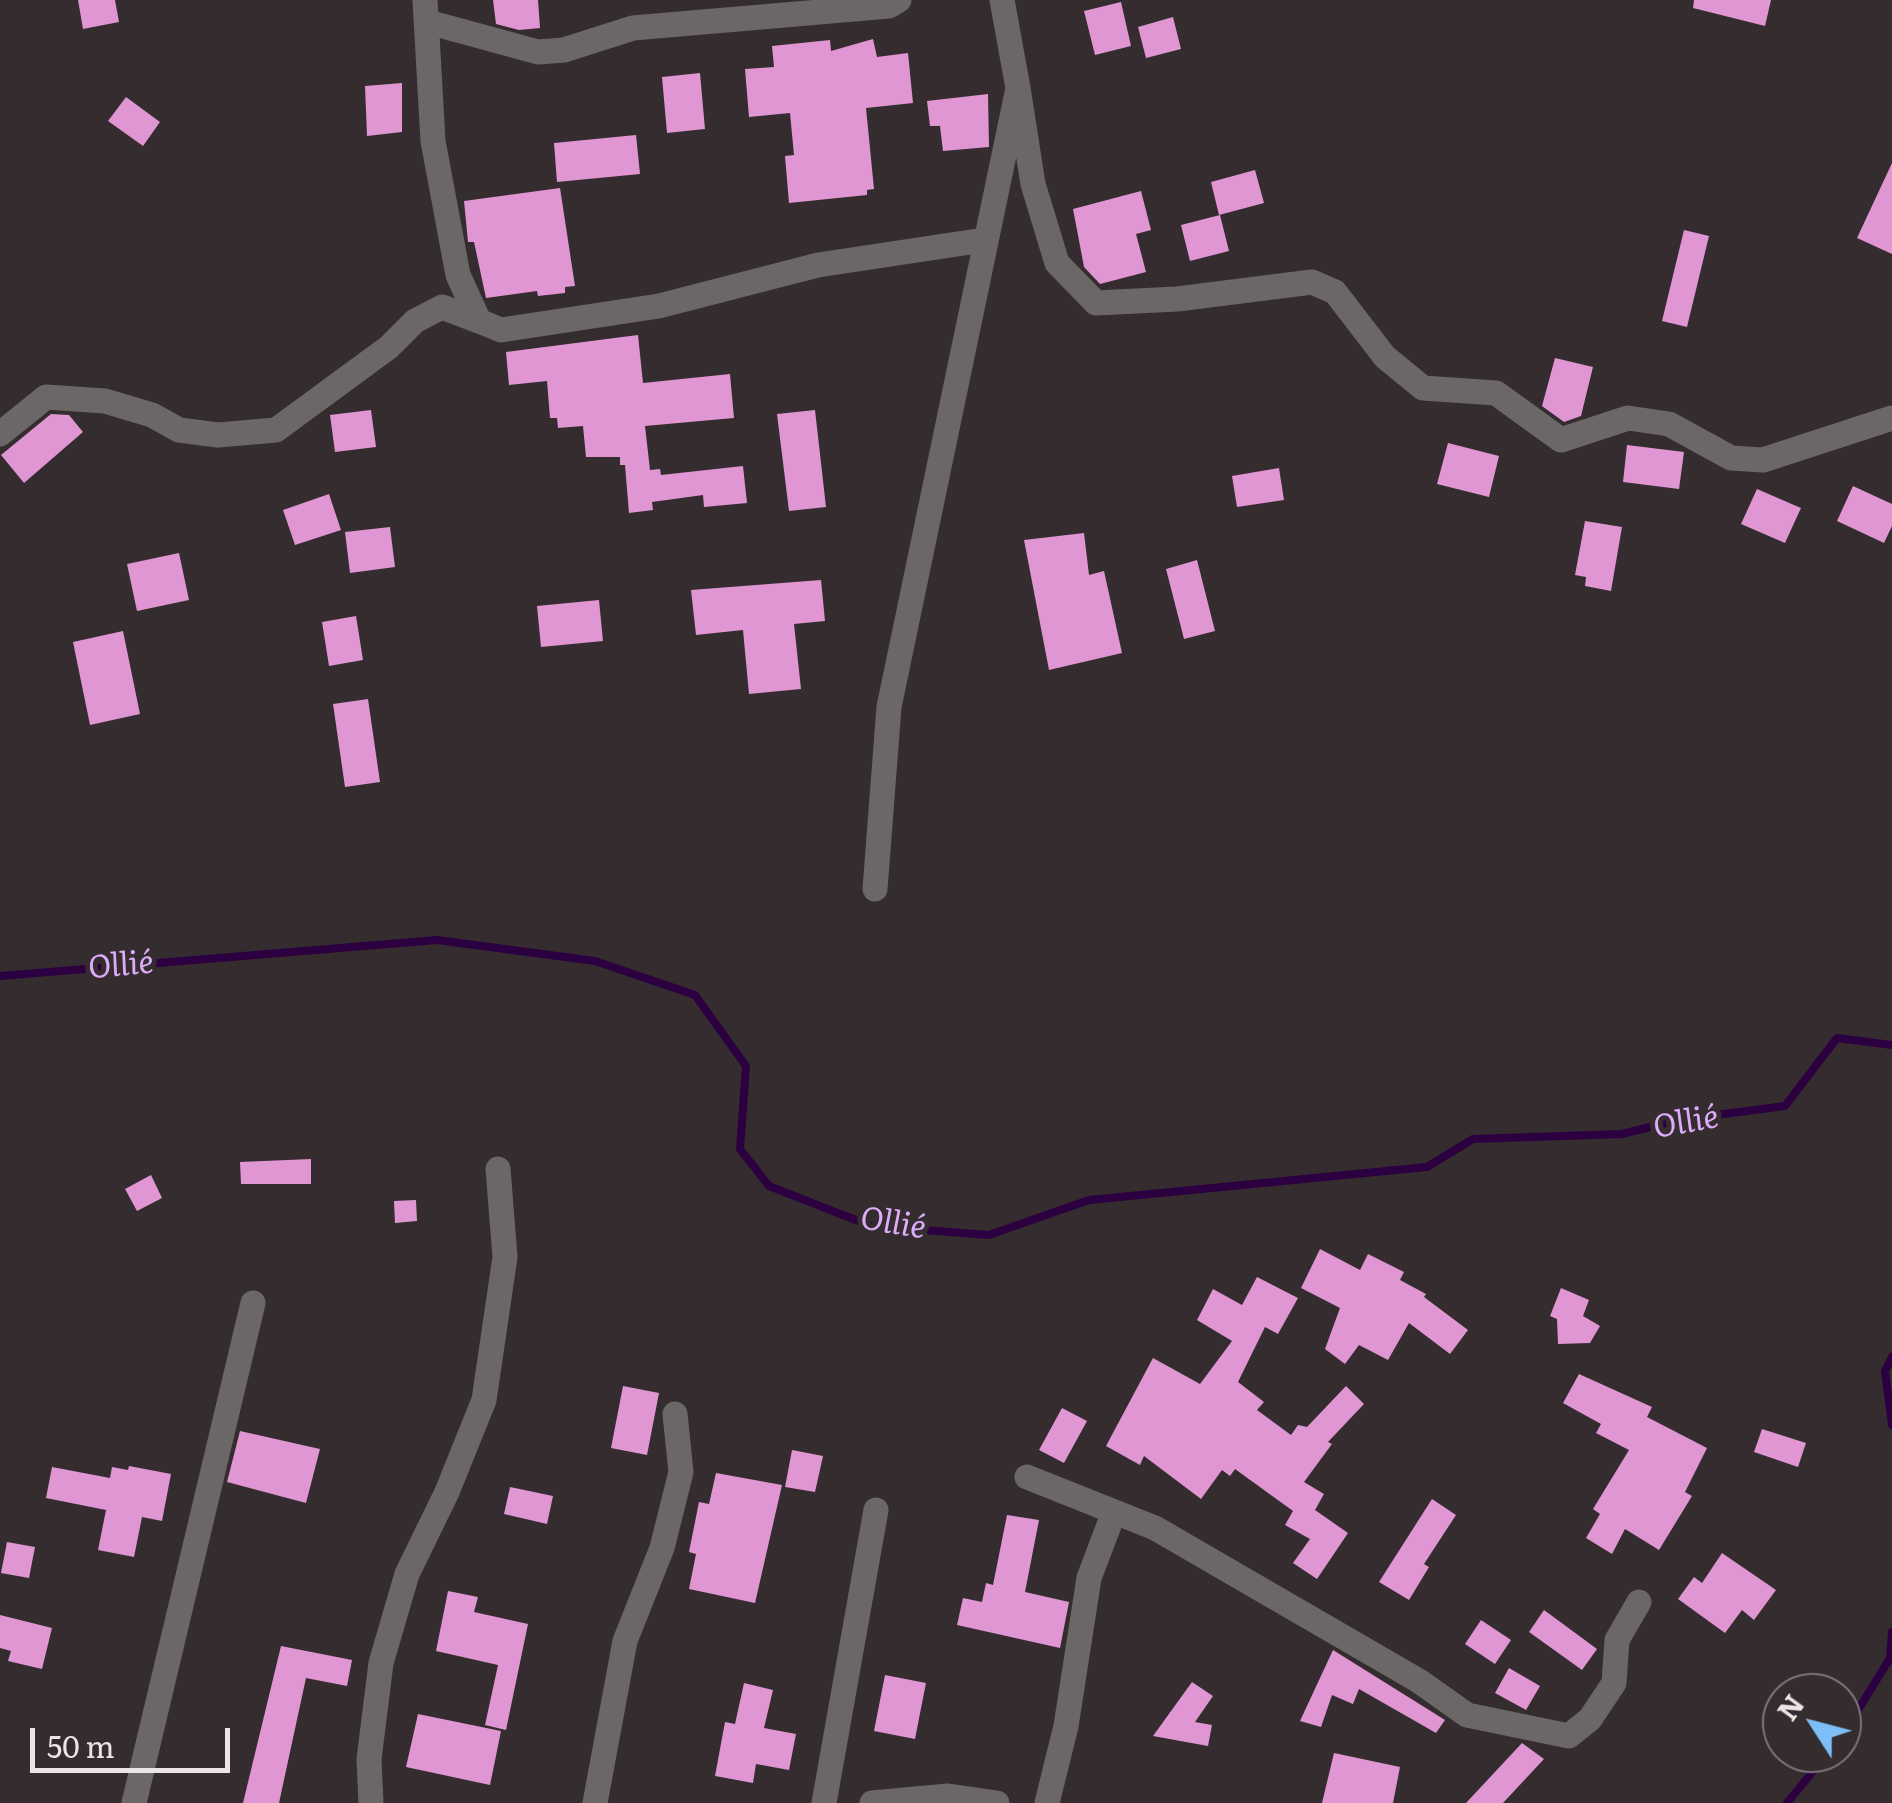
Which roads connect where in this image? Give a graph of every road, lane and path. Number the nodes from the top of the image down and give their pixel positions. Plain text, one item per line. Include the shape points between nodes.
1 (899, 0) edge
2 (1002, 0) edge
3 (427, 11) edge
4 (1018, 88) junction
5 (984, 240) junction
6 (479, 321) junction
7 (1892, 418) edge
8 (0, 434) edge
9 (875, 889) dead end
10 (498, 1169) dead end
11 (253, 1303) dead end
12 (676, 1414) dead end
13 (1027, 1478) dead end
14 (876, 1510) dead end
15 (1114, 1512) junction
16 (1639, 1602) dead end
17 (134, 1803) edge
18 (371, 1803) edge
19 (594, 1803) edge
20 (824, 1803) edge
21 (872, 1803) edge
22 (997, 1803) edge
23 (1047, 1803) edge

1 - 3 street via 634,28 538,52
2 - 4 street
3 - 6 street via 434,141 458,276
4 - 5 street
4 - 7 street via 1034,184 1057,264 1096,303 1312,282 1335,292 1385,356 1423,388 1496,393 1561,440 1628,418 1669,424 1721,454 1763,460
5 - 6 street via 818,265 659,306 502,330
5 - 9 street via 889,707
6 - 8 street via 442,308 415,321 276,430 179,430 105,401 46,397
10 - 18 street via 505,1257 484,1400 407,1574 381,1663 369,1759
11 - 17 street
12 - 19 street via 681,1472 662,1548 625,1640
13 - 15 street
14 - 20 street
15 - 16 street via 1155,1528 1468,1714 1569,1736 1590,1719 1614,1683 1616,1640
15 - 23 street via 1088,1578
21 - 22 street via 948,1796

